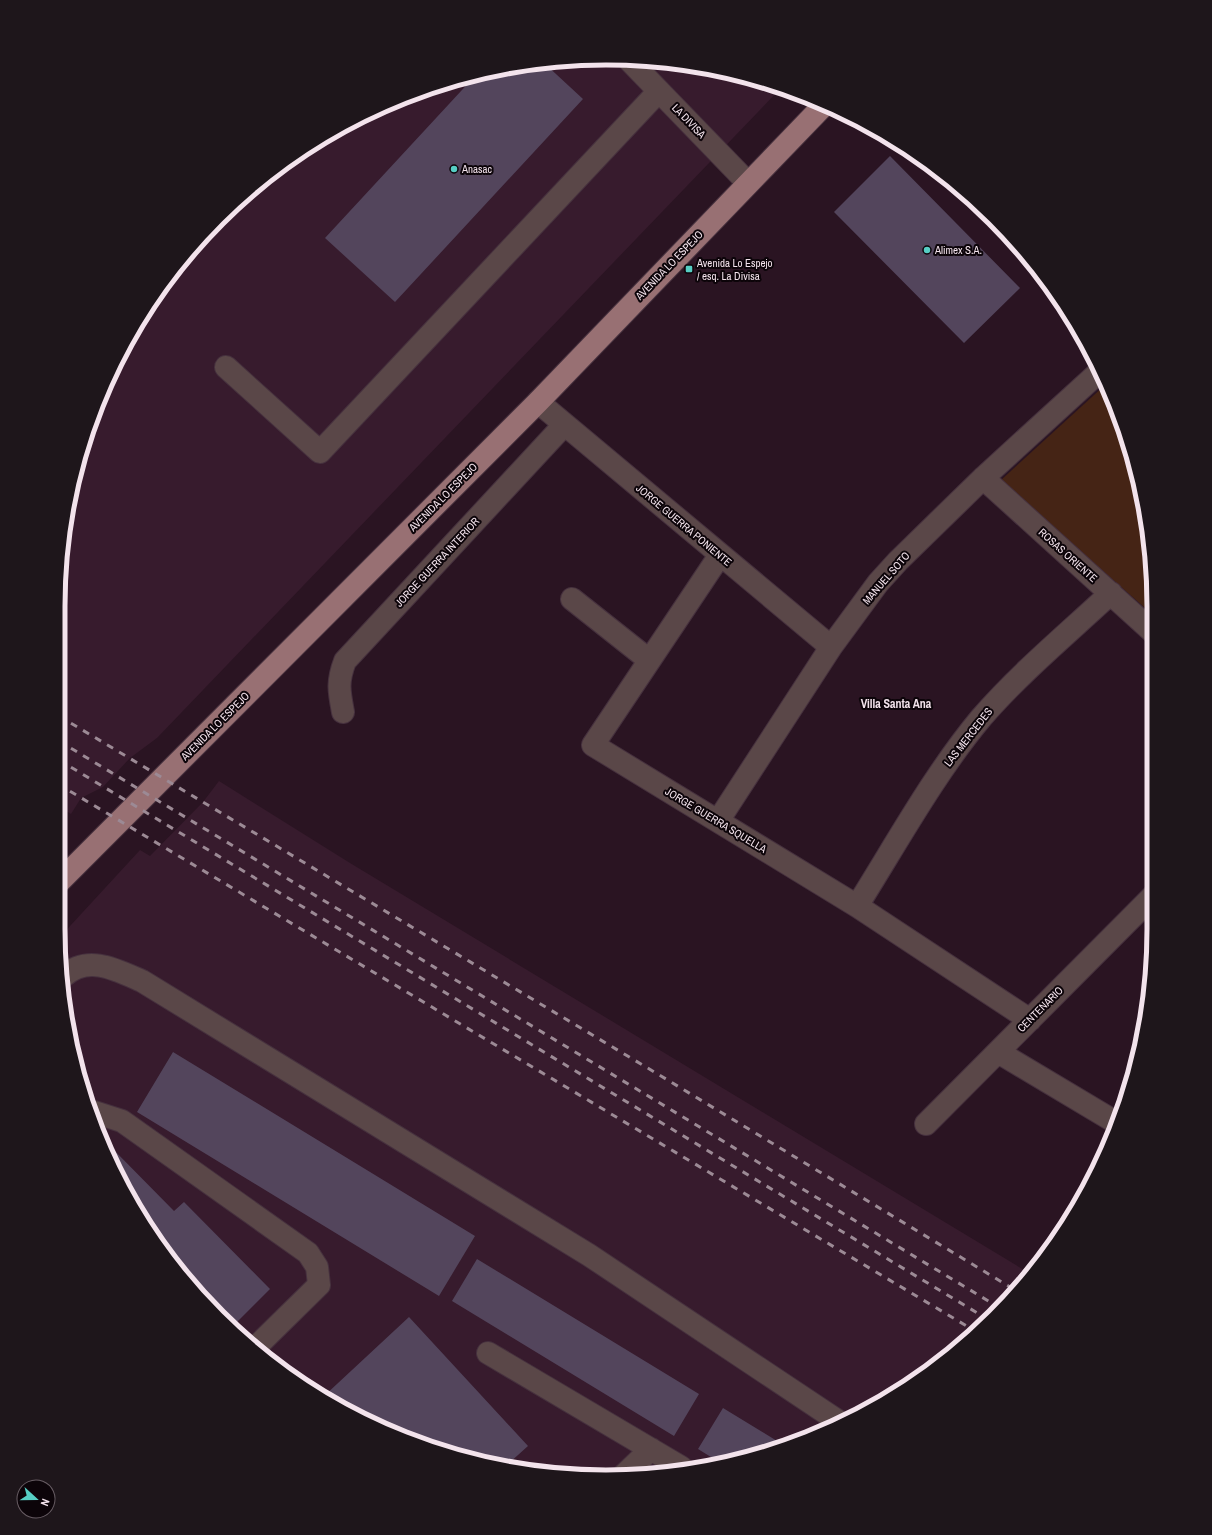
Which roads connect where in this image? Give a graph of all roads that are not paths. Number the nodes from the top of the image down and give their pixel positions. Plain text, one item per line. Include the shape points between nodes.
1 (635, 66) edge
2 (659, 91) junction
3 (820, 109) edge
4 (748, 183) junction
5 (226, 367) dead end
6 (1095, 376) edge
7 (538, 402) junction
8 (564, 425) junction
9 (983, 478) junction
10 (720, 555) junction
11 (1111, 593) junction
12 (572, 599) dead end
13 (1147, 625) edge
14 (831, 647) junction
15 (650, 660) junction
16 (343, 712) dead end
17 (718, 821) junction
18 (65, 876) edge
19 (1147, 902) edge
20 (857, 906) junction
21 (67, 973) edge
22 (1030, 1020) junction
23 (998, 1052) junction
24 (98, 1113) edge
25 (1112, 1120) edge
26 (926, 1124) dead end
27 (259, 1344) edge
28 (488, 1353) dead end
29 (835, 1419) edge
30 (651, 1449) junction
31 (678, 1465) edge
32 (630, 1469) edge

1 - 2 street, LA DIVISA
2 - 4 street, LA DIVISA
2 - 5 street via 320,452
3 - 4 main road, AVENIDA LO ESPEJO
4 - 7 main road, AVENIDA LO ESPEJO
6 - 9 street, MANUEL SOTO
7 - 8 street, JORGE GUERRA PONIENTE
7 - 18 main road, AVENIDA LO ESPEJO
8 - 10 street, JORGE GUERRA PONIENTE
8 - 16 street, JORGE GUERRA INTERIOR via 345,662 338,686
9 - 11 street, ROSAS ORIENTE
9 - 14 street, MANUEL SOTO via 878,583
10 - 14 street, JORGE GUERRA PONIENTE
10 - 15 street, JORGE GUERRA SQUELLA
11 - 13 street, ROSAS ORIENTE
11 - 20 street, LAS MERCEDES via 1015,682 981,718 945,766
12 - 15 street
14 - 17 street, MANUEL SOTO
15 - 17 street, JORGE GUERRA SQUELLA via 593,745
17 - 20 street, JORGE GUERRA SQUELLA
19 - 22 street, CENTENARIO
20 - 22 street, JORGE GUERRA SQUELLA
21 - 29 street via 86,965 99,965 111,967 142,981 589,1255
22 - 23 street, CENTENARIO
23 - 25 street
23 - 26 street, CENTENARIO
24 - 27 street via 122,1121 308,1254 317,1266 319,1285
28 - 30 street
30 - 31 street
30 - 32 street

